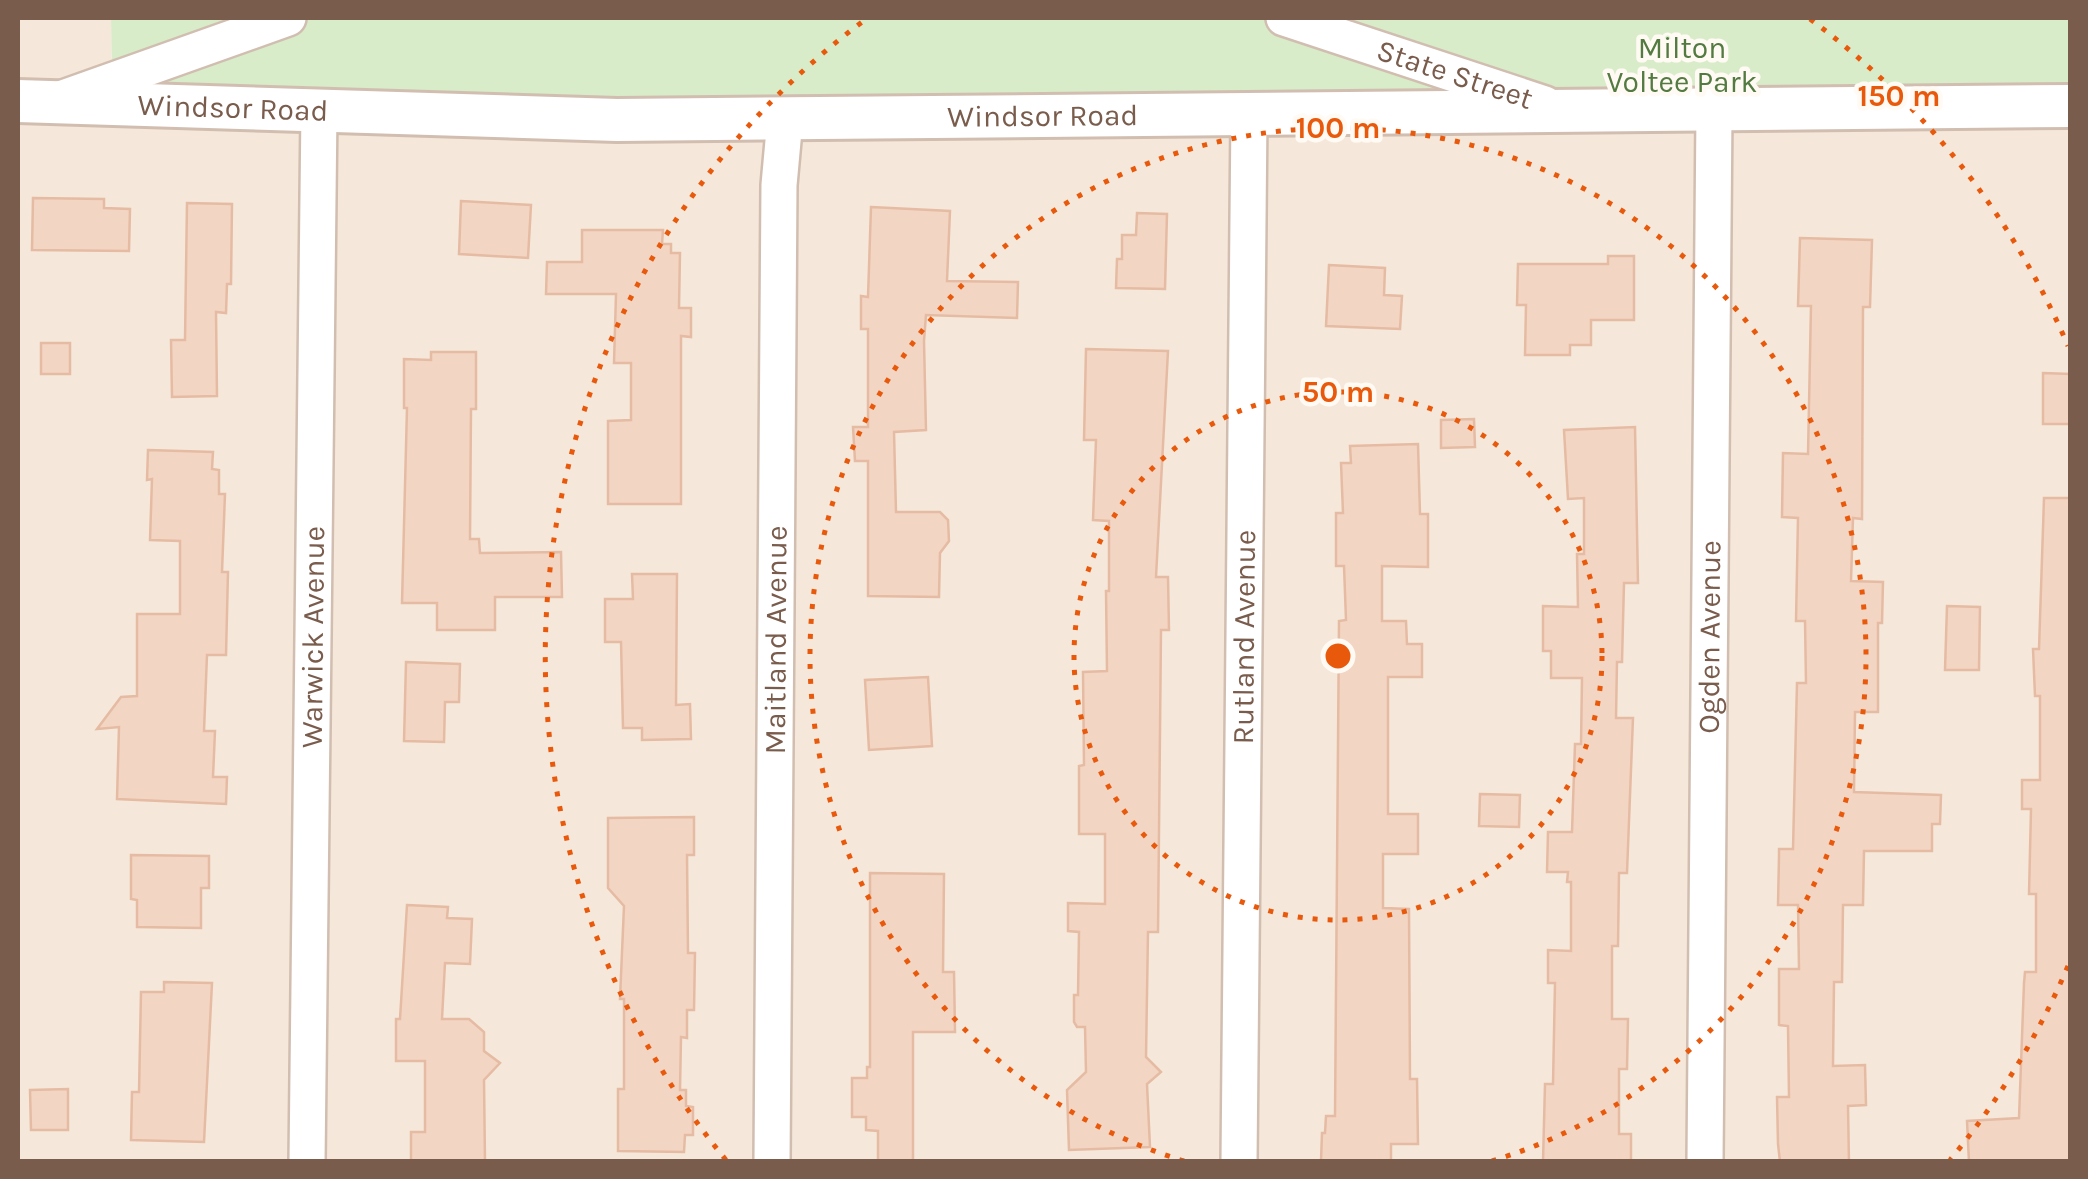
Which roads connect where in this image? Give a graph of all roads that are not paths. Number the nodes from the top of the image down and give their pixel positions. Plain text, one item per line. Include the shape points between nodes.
1 (288, 18) edge
2 (1284, 18) edge
3 (34, 101) edge
4 (2070, 106) edge
5 (319, 110) junction
6 (1714, 111) junction
7 (1570, 112) junction
8 (1249, 115) junction
9 (785, 119) junction
10 (307, 1162) edge
11 (772, 1162) edge
12 (1239, 1162) edge
13 (1705, 1162) edge

1 - 3 street
2 - 7 street, State Street
3 - 5 street, Windsor Road
4 - 6 street, Windsor Road
5 - 9 street, Windsor Road
5 - 10 street, Warwick Avenue
6 - 7 street, Windsor Road
6 - 13 street, Ogden Avenue
7 - 8 street, Windsor Road
8 - 9 street, Windsor Road
8 - 12 street, Rutland Avenue
9 - 11 street, Maitland Avenue

